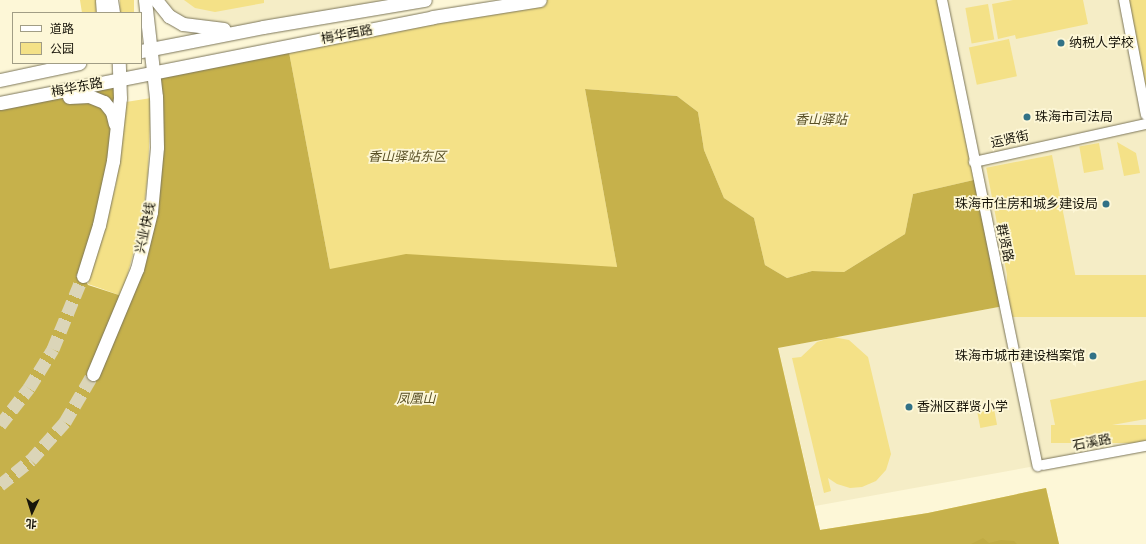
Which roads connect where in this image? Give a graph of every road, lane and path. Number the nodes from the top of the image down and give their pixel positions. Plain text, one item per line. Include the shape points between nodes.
1 (102, 0) edge
2 (111, 0) edge
3 (145, 0) edge
4 (156, 0) edge
5 (425, 0) edge
6 (540, 0) edge
7 (942, 0) edge
8 (1124, 0) edge
9 (103, 12) edge
10 (113, 12) edge
11 (263, 27) junction
12 (146, 50) edge
13 (38, 64) edge
14 (74, 64) edge
15 (119, 64) edge
16 (0, 72) edge
17 (154, 73) junction
18 (0, 80) edge
19 (121, 80) junction
20 (0, 103) edge
21 (0, 110) edge
22 (1146, 115) edge
23 (1146, 124) edge
24 (116, 130) junction
25 (974, 162) junction
26 (83, 276) tunnel mouth
27 (93, 374) tunnel mouth
28 (1146, 446) edge
29 (1040, 466) joint

1 - 9 main road
2 - 10 main road
3 - 12 main road, 兴业快线
4 - 11 main road via 174,19 194,27
5 - 11 main road, 梅华西路
6 - 17 main road, 梅华西路 via 433,17
7 - 25 street, 群贤路
8 - 22 street
11 - 12 main road, 梅华西路
12 - 17 main road, 兴业快线
13 - 16 main road
14 - 18 main road, 梅华东路
15 - 19 main road
17 - 19 main road, 梅华东路
17 - 27 main road, 兴业快线 via 157,147 148,230 127,294
19 - 20 main road, 梅华东路
19 - 24 main road
21 - 24 main road via 89,96 109,107
23 - 25 street, 运贤街
24 - 26 main road via 106,199
25 - 29 street, 群贤路
28 - 29 street, 石溪路

